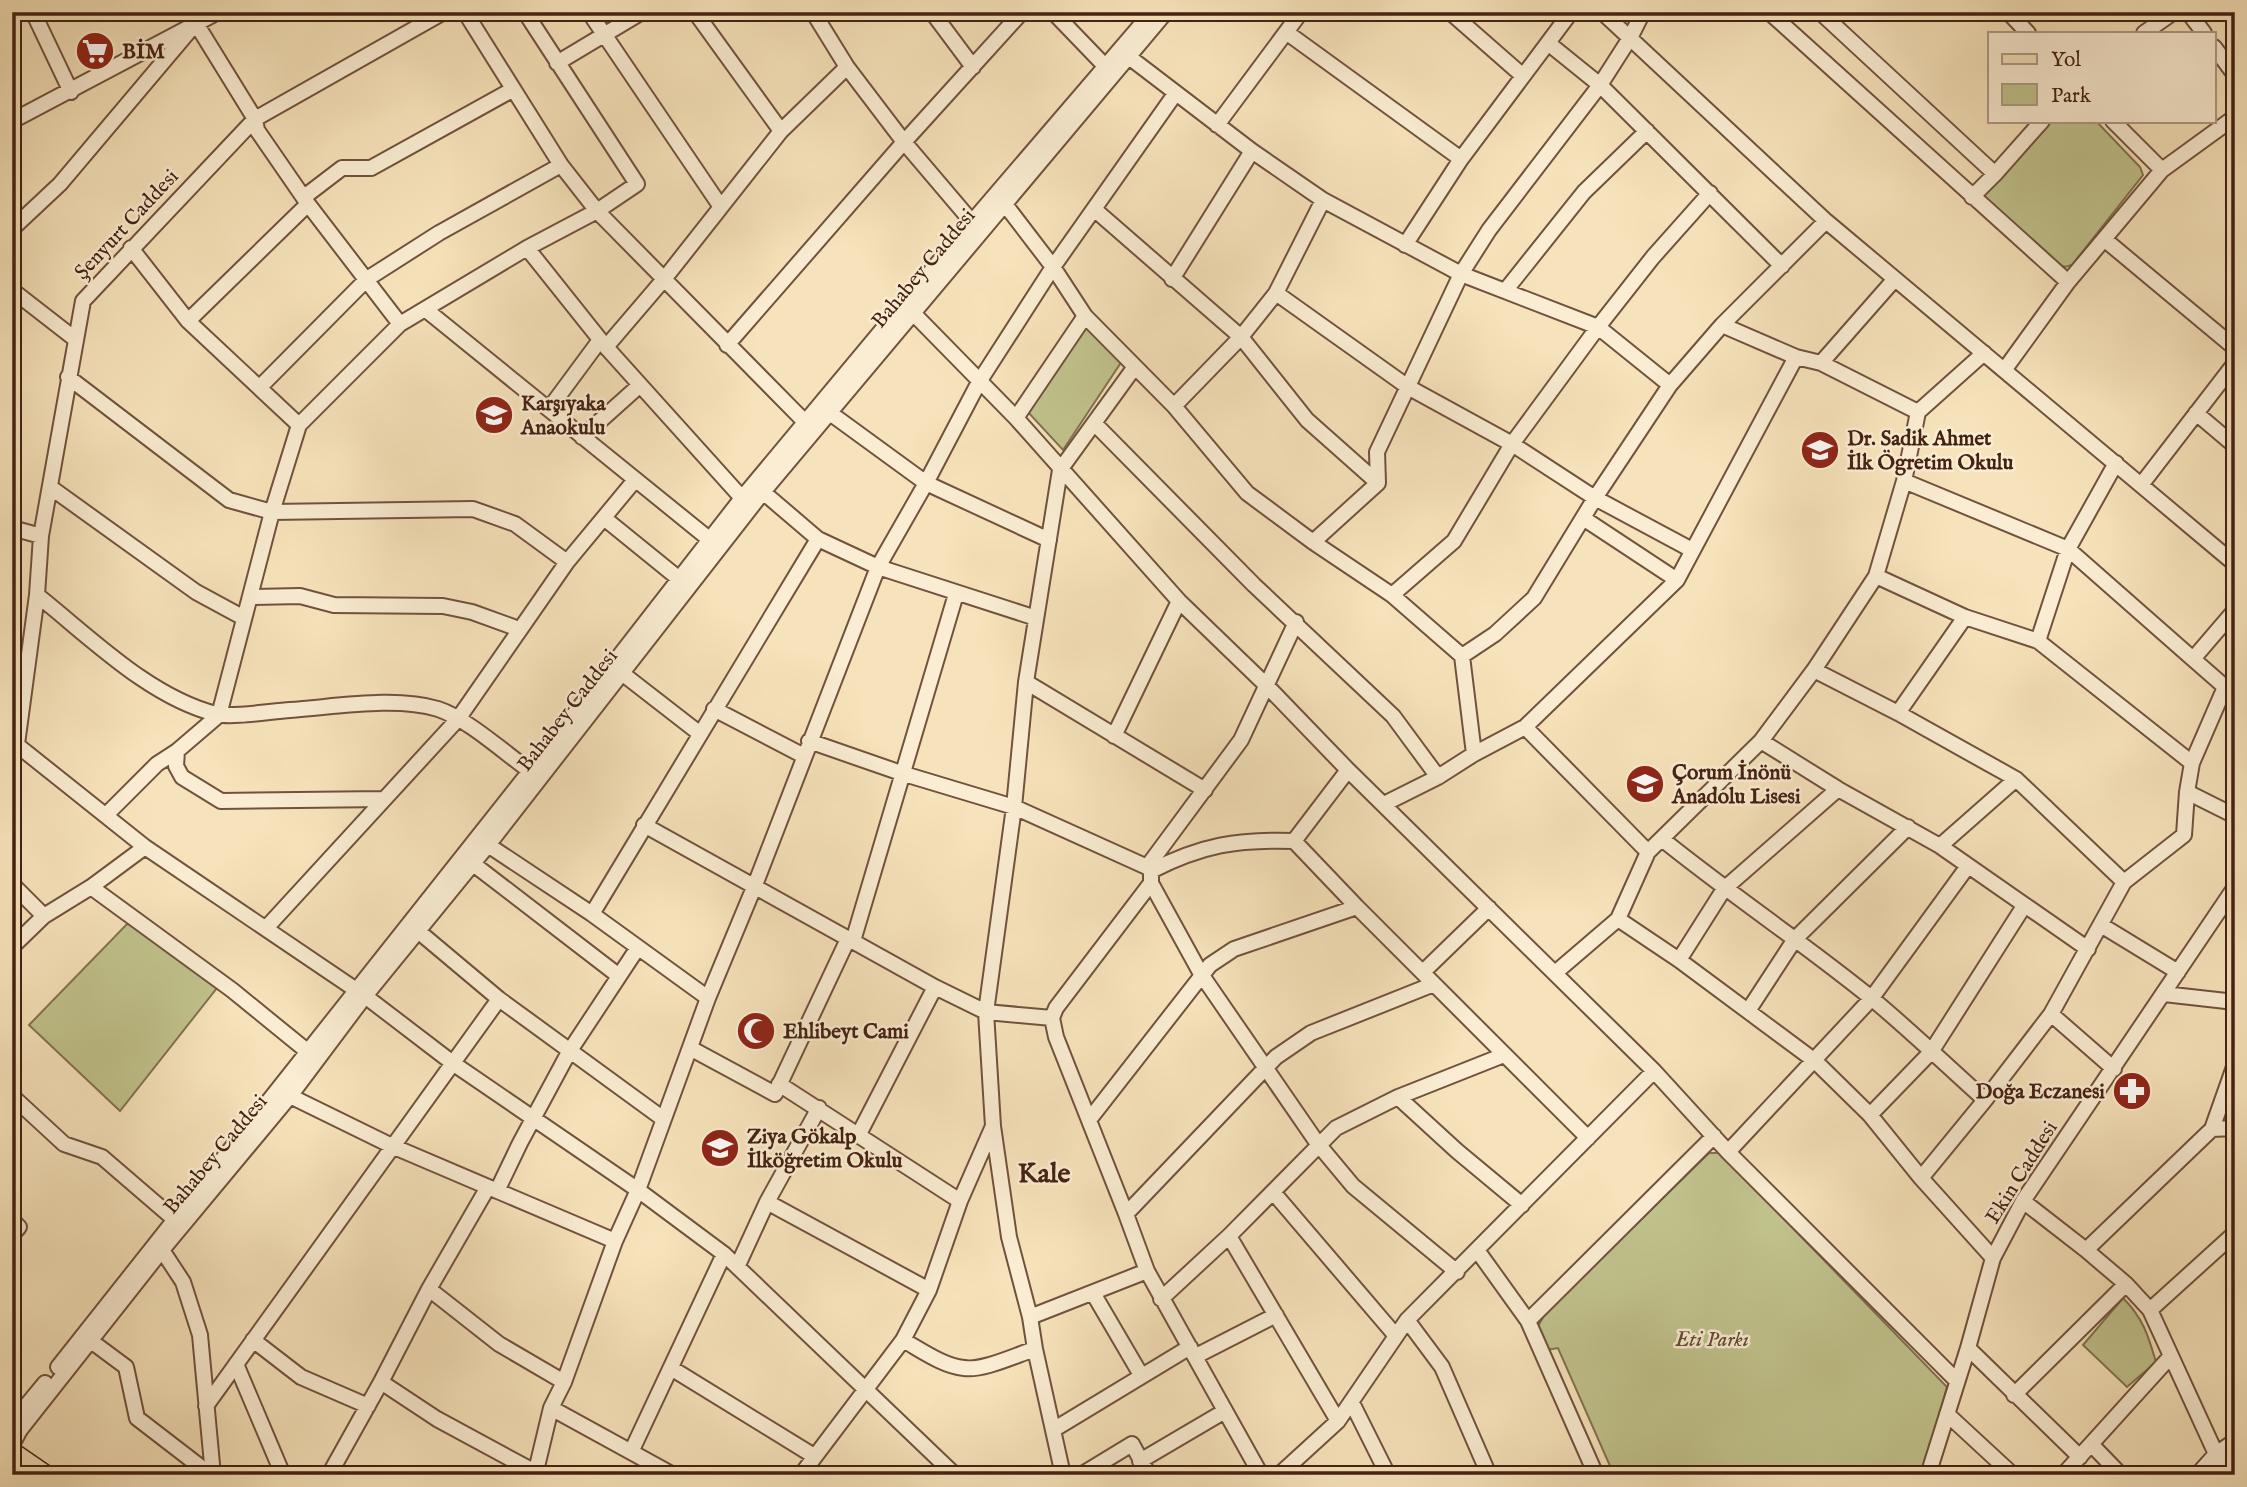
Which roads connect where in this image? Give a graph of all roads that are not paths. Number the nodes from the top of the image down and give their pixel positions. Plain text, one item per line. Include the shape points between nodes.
1 (33, 12) edge
2 (218, 12) edge
3 (444, 12) edge
4 (465, 12) edge
5 (525, 12) edge
6 (589, 12) edge
7 (642, 12) edge
8 (695, 12) edge
9 (813, 12) edge
10 (932, 12) edge
11 (1022, 12) edge
12 (1053, 12) edge
13 (1152, 12) edge
14 (1166, 12) edge
15 (1301, 12) edge
16 (1450, 12) edge
17 (1571, 12) edge
18 (1602, 12) edge
19 (1643, 12) edge
20 (1769, 12) edge
21 (1820, 12) edge
22 (2008, 12) edge
23 (2188, 12) edge
24 (2168, 14) edge
25 (192, 18) edge
26 (1286, 32) junction
27 (2026, 32) edge
28 (2145, 32) edge
29 (2203, 32) edge
30 (602, 34) junction
31 (1630, 38) junction
32 (1548, 43) junction
33 (2216, 50) edge
34 (1129, 57) junction
35 (557, 63) junction
36 (846, 67) junction
37 (973, 67) junction
38 (1106, 67) junction
39 (2235, 75) edge
40 (1523, 76) junction
41 (1600, 85) junction
42 (512, 90) junction
43 (71, 92) junction
44 (1175, 94) junction
45 (2235, 117) edge
46 (255, 119) junction
47 (12, 121) edge
48 (2040, 122) edge
49 (2114, 122) edge
50 (1216, 125) junction
51 (781, 131) junction
52 (1647, 131) junction
53 (904, 142) junction
54 (1252, 151) junction
55 (1461, 159) junction
56 (561, 165) junction
57 (2162, 170) junction
58 (1995, 174) junction
59 (1710, 193) junction
60 (1972, 197) junction
61 (1323, 200) junction
62 (306, 201) junction
63 (1004, 203) junction
64 (721, 207) junction
65 (1094, 209) junction
66 (597, 211) junction
67 (1826, 221) junction
68 (972, 222) junction
69 (12, 229) edge
70 (2104, 239) junction
71 (1405, 245) junction
72 (131, 248) junction
73 (527, 248) junction
74 (1782, 266) junction
75 (1053, 267) junction
76 (1461, 274) junction
77 (665, 278) junction
78 (366, 279) junction
79 (1172, 279) junction
80 (1894, 280) junction
81 (2068, 282) junction
82 (12, 290) edge
83 (1505, 291) junction
84 (1276, 293) junction
85 (425, 309) junction
86 (913, 313) junction
87 (1085, 316) junction
88 (188, 321) junction
89 (400, 324) junction
90 (1722, 325) junction
91 (1598, 327) junction
92 (1241, 337) junction
93 (75, 338) junction
94 (603, 343) junction
95 (727, 345) junction
96 (2235, 348) edge
97 (1984, 353) junction
98 (1796, 357) junction
99 (1821, 363) junction
100 (2235, 363) edge
101 (1134, 368) junction
102 (2005, 369) junction
103 (68, 377) junction
104 (979, 382) junction
105 (640, 384) junction
106 (1670, 385) junction
107 (260, 387) junction
108 (1408, 387) junction
109 (1174, 406) junction
110 (549, 409) junction
111 (1917, 412) junction
112 (830, 413) junction
113 (2196, 413) junction
114 (1016, 418) junction
115 (806, 423) junction
116 (1095, 424) junction
117 (299, 425) junction
118 (582, 437) junction
119 (1512, 444) junction
120 (2235, 446) edge
121 (2116, 463) junction
122 (1060, 470) junction
123 (635, 480) junction
124 (1904, 481) junction
125 (926, 483) junction
126 (1378, 483) junction
127 (2141, 485) junction
128 (50, 487) junction
129 (763, 492) junction
130 (742, 498) junction
131 (1595, 498) junction
132 (272, 512) junction
133 (604, 518) junction
134 (1583, 518) junction
135 (12, 528) edge
136 (41, 536) junction
137 (709, 539) junction
138 (818, 539) junction
139 (1049, 540) junction
140 (1313, 542) junction
141 (2068, 549) junction
142 (1692, 550) junction
143 (568, 562) junction
144 (2235, 564) edge
145 (878, 567) junction
146 (1876, 576) junction
147 (678, 578) junction
148 (1677, 580) junction
149 (956, 594) junction
150 (37, 595) junction
151 (1392, 596) junction
152 (251, 597) junction
153 (1179, 601) junction
154 (2235, 610) edge
155 (1965, 617) junction
156 (244, 618) junction
157 (1037, 618) junction
158 (1296, 622) junction
159 (519, 628) junction
160 (2038, 641) junction
161 (1462, 656) junction
162 (2193, 659) junction
163 (1814, 670) junction
164 (622, 674) junction
165 (1026, 682) junction
166 (1268, 685) junction
167 (714, 709) junction
168 (1898, 713) junction
169 (219, 715) junction
170 (458, 719) junction
171 (1525, 727) junction
172 (699, 733) junction
173 (1114, 736) junction
174 (809, 741) junction
175 (1761, 741) junction
176 (14, 748) edge
177 (177, 751) junction
178 (1474, 754) junction
179 (804, 756) junction
180 (2192, 763) junction
181 (1348, 769) junction
182 (530, 771) junction
183 (901, 774) junction
184 (1438, 777) junction
185 (2017, 779) junction
186 (1838, 789) junction
187 (1205, 790) junction
188 (2187, 792) junction
189 (384, 799) junction
190 (1384, 804) junction
191 (1014, 807) junction
192 (106, 815) junction
193 (2235, 816) edge
194 (644, 825) junction
195 (1908, 827) junction
196 (1662, 839) junction
197 (1294, 841) junction
198 (488, 845) junction
199 (145, 846) junction
200 (1940, 846) junction
201 (1648, 852) junction
202 (472, 863) junction
203 (1968, 866) junction
204 (1150, 873) junction
205 (2124, 882) junction
206 (12, 884) edge
207 (755, 885) junction
208 (91, 887) junction
209 (2235, 887) edge
210 (1724, 889) junction
211 (2024, 906) junction
212 (1357, 907) junction
213 (1489, 908) junction
214 (2219, 912) junction
215 (592, 914) junction
216 (2235, 915) edge
217 (44, 916) junction
218 (1618, 919) junction
219 (2101, 925) junction
220 (267, 927) junction
221 (418, 931) junction
222 (1795, 939) junction
223 (851, 940) junction
224 (12, 947) edge
225 (637, 949) junction
226 (2088, 949) junction
227 (1679, 960) junction
228 (1423, 972) junction
229 (2178, 972) junction
230 (1555, 973) junction
231 (1201, 974) junction
232 (619, 976) junction
233 (1434, 984) junction
234 (935, 987) junction
235 (361, 993) junction
236 (2164, 995) junction
237 (708, 998) junction
238 (499, 999) junction
239 (1871, 999) junction
240 (2235, 1002) edge
241 (1748, 1011) junction
242 (986, 1012) junction
243 (2051, 1014) junction
244 (1052, 1018) junction
245 (690, 1048) junction
246 (307, 1051) junction
247 (569, 1052) junction
248 (1931, 1052) junction
249 (1504, 1055) junction
250 (1815, 1060) junction
251 (454, 1064) junction
252 (2235, 1064) edge
253 (1265, 1067) junction
254 (2114, 1069) junction
255 (1654, 1071) junction
256 (779, 1083) junction
257 (12, 1096) edge
258 (290, 1096) junction
259 (1398, 1097) junction
260 (1985, 1100) junction
261 (819, 1108) junction
262 (1870, 1115) junction
263 (534, 1117) junction
264 (662, 1118) junction
265 (1089, 1120) junction
266 (993, 1126) junction
267 (2235, 1128) edge
268 (2212, 1129) junction
269 (859, 1135) junction
270 (1714, 1136) junction
271 (1588, 1138) junction
272 (1318, 1144) junction
273 (392, 1146) junction
274 (1728, 1152) junction
275 (1921, 1178) junction
276 (492, 1189) junction
277 (638, 1190) junction
278 (1273, 1192) junction
279 (960, 1201) junction
280 (768, 1202) junction
281 (2023, 1202) junction
282 (1522, 1205) junction
283 (1126, 1214) junction
284 (174, 1219) junction
285 (2235, 1233) edge
286 (1229, 1236) junction
287 (614, 1241) junction
288 (162, 1250) junction
289 (1477, 1250) junction
290 (2086, 1250) junction
291 (724, 1254) junction
292 (1993, 1258) junction
293 (738, 1265) junction
294 (1147, 1271) junction
295 (1457, 1272) junction
296 (2126, 1284) junction
297 (429, 1289) junction
298 (929, 1290) junction
299 (1093, 1293) junction
300 (1161, 1299) junction
301 (2150, 1310) junction
302 (1276, 1315) junction
303 (1030, 1317) junction
304 (1407, 1320) junction
305 (1528, 1321) junction
306 (1396, 1336) junction
307 (91, 1340) junction
308 (253, 1340) junction
309 (903, 1340) junction
310 (1968, 1348) junction
311 (1035, 1349) junction
312 (1193, 1352) junction
313 (2170, 1357) junction
314 (236, 1364) junction
315 (671, 1368) junction
316 (1141, 1375) junction
317 (1957, 1381) junction
318 (381, 1382) junction
319 (564, 1382) junction
320 (867, 1390) junction
321 (2014, 1395) junction
322 (1352, 1403) junction
323 (205, 1406) junction
324 (368, 1406) junction
325 (551, 1408) junction
326 (1225, 1411) junction
327 (1947, 1414) junction
328 (1338, 1421) junction
329 (12, 1423) edge
330 (1053, 1430) junction
331 (2235, 1441) edge
332 (2091, 1444) junction
333 (632, 1450) junction
334 (13, 1453) edge
335 (2216, 1454) junction
336 (814, 1456) junction
337 (2080, 1457) junction
338 (1140, 1461) junction
339 (335, 1473) edge
340 (535, 1473) edge
341 (664, 1473) edge
342 (953, 1474) edge
343 (21, 1475) edge
344 (46, 1475) edge
345 (212, 1475) edge
346 (283, 1475) edge
347 (802, 1475) edge
348 (1063, 1475) edge
349 (1081, 1475) edge
350 (1149, 1475) edge
351 (1261, 1475) edge
352 (1279, 1475) edge
353 (1388, 1475) edge
354 (1489, 1475) edge
355 (1596, 1475) edge
356 (1928, 1475) edge
357 (2013, 1475) edge
358 (2063, 1475) edge
359 (2121, 1475) edge
360 (2196, 1475) edge
361 (2230, 1475) edge

1 - 43 street
2 - 25 street
3 - 46 street, Şenyurt Caddesi
4 - 42 street
5 - 35 street
6 - 30 street
7 - 30 street
8 - 51 street
9 - 36 street
10 - 37 street
11 - 37 street
12 - 38 street
13 - 38 street, Bahabey Caddesi
14 - 34 street, Bahabey Caddesi
15 - 26 street
16 - 40 street
17 - 32 street
18 - 31 street
19 - 31 street
20 - 60 street
21 - 58 street
22 - 27 street
23 - 29 street
24 - 28 street
25 - 43 street
25 - 46 street
25 - 69 street via 60,184
26 - 50 street
26 - 55 street
30 - 35 street
30 - 64 street
31 - 41 street
31 - 67 street
32 - 40 street
32 - 41 street
33 - 39 street
34 - 44 street
34 - 63 street, Bahabey Caddesi
35 - 66 street via 637,184
36 - 51 street
36 - 53 street
37 - 53 street
38 - 68 street, Bahabey Caddesi
40 - 55 street
41 - 52 street
41 - 76 street via 1489,230
42 - 56 street
42 - 62 street via 371,168 342,168
43 - 47 street
44 - 50 street
44 - 65 street
45 - 57 street
46 - 62 street via 257,130
46 - 72 street, Şenyurt Caddesi
48 - 58 street
49 - 57 street
50 - 54 street
51 - 64 street
52 - 59 street
52 - 83 street via 1584,191
53 - 68 street
53 - 95 street
54 - 61 street
54 - 79 street
55 - 71 street
56 - 66 street
56 - 78 street
57 - 70 street
58 - 60 street
59 - 74 street
59 - 91 street
60 - 81 street
61 - 71 street
61 - 84 street
62 - 78 street
62 - 88 street
63 - 75 street
63 - 86 street, Bahabey Caddesi
64 - 77 street
65 - 75 street
65 - 79 street
66 - 73 street
66 - 77 street
67 - 74 street
67 - 80 street
68 - 115 street, Bahabey Caddesi
70 - 81 street
70 - 96 street
71 - 76 street
72 - 88 street
72 - 93 street, Şenyurt Caddesi via 83,301
73 - 85 street
73 - 94 street
74 - 90 street
75 - 87 street
75 - 104 street
76 - 83 street
76 - 108 street
77 - 94 street
77 - 95 street
78 - 89 street
78 - 107 street
79 - 92 street
80 - 97 street
80 - 99 street
81 - 102 street
82 - 93 street
83 - 91 street
84 - 92 street
84 - 108 street
85 - 89 street
85 - 110 street
86 - 104 street
86 - 112 street, Bahabey Caddesi
87 - 101 street
87 - 114 street
88 - 107 street
89 - 117 street
90 - 98 street
90 - 106 street
91 - 106 street
91 - 119 street
92 - 109 street
92 - 126 street via 1307,420
93 - 103 street, Şenyurt Caddesi
94 - 105 street
94 - 110 street
95 - 115 street
97 - 102 street
97 - 111 street
98 - 99 street
98 - 142 street
99 - 111 street
100 - 113 street
101 - 109 street
101 - 116 street
102 - 121 street
103 - 128 street, Şenyurt Caddesi
103 - 132 street via 229,500
104 - 114 street
104 - 125 street
105 - 118 street
105 - 130 street
106 - 131 street
107 - 117 street
108 - 119 street
108 - 126 street via 1377,452
109 - 140 street via 1247,492
110 - 118 street
111 - 124 street
112 - 125 street
112 - 129 street, Bahabey Caddesi
113 - 120 street
113 - 127 street
114 - 122 street
115 - 130 street, Bahabey Caddesi
116 - 122 street
116 - 158 street
117 - 132 street
118 - 123 street
119 - 131 street
119 - 151 street via 1454,541
121 - 127 street
121 - 141 street
122 - 139 street
122 - 153 street
123 - 133 street
123 - 137 street
124 - 141 street
124 - 146 street
125 - 139 street
125 - 145 street
126 - 140 street
127 - 144 street
128 - 136 street, Şenyurt Caddesi
128 - 156 street via 196,592
129 - 138 street
129 - 164 street, Bahabey Caddesi
130 - 137 street, Bahabey Caddesi
131 - 134 street
131 - 142 street
132 - 143 street via 473,509 515,524
132 - 152 street
133 - 143 street
133 - 147 street
134 - 148 street
134 - 161 street via 1534,598 1495,634
135 - 136 street
136 - 150 street, Şenyurt Caddesi
137 - 147 street, Bahabey Caddesi
138 - 145 street
138 - 167 street
139 - 157 street
140 - 151 street
141 - 160 street
141 - 162 street
142 - 148 street
143 - 159 street
145 - 149 street
145 - 174 street
146 - 155 street
146 - 163 street
147 - 182 street, Bahabey Caddesi
148 - 171 street
149 - 157 street
149 - 183 street
150 - 169 street via 141,679 183,703
150 - 176 street, Şenyurt Caddesi
151 - 161 street
152 - 156 street
152 - 159 street via 300,596 334,605 443,606
153 - 166 street
153 - 173 street
154 - 162 street
155 - 160 street
155 - 168 street
156 - 169 street
157 - 165 street
158 - 166 street
158 - 184 street via 1393,716
159 - 170 street
160 - 180 street
161 - 178 street
162 - 180 street via 2225,687
163 - 168 street
163 - 175 street
164 - 172 street
164 - 198 street, Bahabey Caddesi
165 - 173 street
165 - 191 street
166 - 181 street
166 - 187 street via 1241,740
167 - 172 street
167 - 179 street
168 - 185 street
169 - 170 street via 411,704 439,709
169 - 177 street
170 - 182 street
170 - 189 street
171 - 178 street
171 - 201 street
172 - 194 street
173 - 187 street
174 - 179 street
174 - 183 street
175 - 186 street
175 - 196 street
176 - 192 street
177 - 189 street via 176,766 182,778 221,801
177 - 192 street via 157,764
178 - 184 street
179 - 207 street
180 - 188 street
181 - 190 street
181 - 197 street
182 - 235 street, Bahabey Caddesi
183 - 191 street
183 - 223 street
184 - 190 street
185 - 200 street
185 - 205 street
186 - 195 street
186 - 210 street
187 - 204 street
188 - 193 street
188 - 205 street via 2183,835
189 - 220 street
190 - 213 street
191 - 204 street
191 - 242 street
192 - 199 street
194 - 207 street
194 - 215 street
195 - 200 street
195 - 222 street
196 - 201 street
196 - 210 street
197 - 204 street via 1235,841 1202,848
197 - 212 street
198 - 202 street, Bahabey Caddesi
198 - 215 street
199 - 208 street
199 - 220 street
200 - 203 street
201 - 218 street
202 - 221 street, Bahabey Caddesi
202 - 232 street
203 - 211 street
203 - 239 street
204 - 231 street
204 - 244 street
205 - 219 street
206 - 217 street
207 - 223 street
207 - 237 street
208 - 217 street
208 - 246 street
209 - 214 street, Ekin Caddesi
210 - 222 street
210 - 227 street
211 - 226 street
211 - 248 street
212 - 228 street
212 - 231 street via 1234,949
213 - 228 street
213 - 230 street
214 - 216 street
214 - 229 street, Ekin Caddesi
215 - 225 street
217 - 224 street
218 - 227 street
218 - 230 street
219 - 226 street
219 - 229 street
220 - 235 street
221 - 235 street, Bahabey Caddesi
221 - 238 street
222 - 239 street
222 - 241 street
223 - 234 street
223 - 256 street
225 - 232 street
225 - 237 street
226 - 243 street
227 - 241 street
228 - 233 street
229 - 236 street, Ekin Caddesi
230 - 255 street
231 - 253 street
231 - 265 street
232 - 247 street
233 - 249 street
233 - 253 street via 1311,1032
234 - 242 street
234 - 269 street
235 - 246 street, Bahabey Caddesi
235 - 251 street
235 - 258 street, Bahabey Caddesi
236 - 240 street
236 - 254 street, Ekin Caddesi
237 - 245 street
238 - 247 street
238 - 251 street
239 - 248 street
239 - 250 street
241 - 250 street
242 - 244 street
242 - 266 street
243 - 254 street
243 - 260 street
244 - 265 street
245 - 256 street via 775,1094
245 - 264 street
246 - 284 street, Bahabey Caddesi
247 - 263 street
247 - 264 street
248 - 260 street
248 - 262 street
249 - 259 street
249 - 271 street
250 - 262 street
250 - 274 street
251 - 263 street
251 - 273 street
252 - 268 street
253 - 272 street
253 - 283 street
254 - 281 street, Ekin Caddesi
255 - 270 street
255 - 271 street
256 - 261 street
257 - 284 street via 64,1144 102,1157
258 - 273 street
258 - 288 street, Bahabey Caddesi
259 - 272 street via 1336,1128
259 - 282 street
260 - 275 street
261 - 269 street
261 - 280 street
262 - 275 street
263 - 276 street
263 - 277 street
264 - 277 street
265 - 283 street
266 - 279 street
266 - 303 street via 1009,1237
267 - 268 street
268 - 290 street
269 - 279 street
270 - 274 street
270 - 305 street
271 - 282 street
272 - 278 street
272 - 295 street via 1353,1186
273 - 276 street
273 - 308 street
274 - 317 street
275 - 292 street
276 - 287 street
276 - 297 street
277 - 287 street
277 - 291 street
278 - 286 street
278 - 306 street
279 - 298 street
280 - 293 street
280 - 298 street
281 - 290 street
281 - 292 street, Ekin Caddesi
282 - 289 street
283 - 294 street
284 - 329 street, Bahabey Caddesi
285 - 301 street
286 - 300 street
286 - 302 street
287 - 319 street
288 - 307 street, Bahabey Caddesi
288 - 323 street via 183,1282 200,1335
289 - 295 street
289 - 305 street
290 - 296 street
291 - 293 street
291 - 315 street
292 - 310 street, Ekin Caddesi
293 - 320 street
294 - 299 street
294 - 300 street
295 - 304 street
296 - 301 street
296 - 321 street
297 - 318 street
297 - 319 street via 499,1344
298 - 309 street
299 - 303 street
299 - 316 street
300 - 312 street
301 - 313 street
302 - 312 street
302 - 328 street
303 - 311 street
304 - 306 street
304 - 354 street via 1442,1367
305 - 355 street
306 - 322 street
307 - 334 street, Bahabey Caddesi via 20,1430
307 - 345 street via 126,1367 137,1418
308 - 314 street
308 - 324 street via 301,1377
309 - 311 street via 937,1359 973,1369
309 - 320 street
310 - 317 street, Ekin Caddesi
310 - 321 street
311 - 330 street
312 - 316 street
312 - 326 street
313 - 332 street
313 - 335 street
314 - 323 street
314 - 346 street
315 - 333 street
315 - 336 street
316 - 330 street
317 - 327 street, Ekin Caddesi
318 - 324 street
318 - 340 street
319 - 325 street
320 - 336 street
320 - 342 street
321 - 337 street
322 - 328 street
322 - 353 street
323 - 345 street
324 - 339 street
325 - 333 street
325 - 340 street
326 - 338 street
326 - 351 street
327 - 356 street, Ekin Caddesi
327 - 357 street
328 - 352 street
330 - 348 street
331 - 335 street
332 - 337 street
332 - 359 street
333 - 341 street
334 - 343 main road
334 - 344 main road
335 - 360 street
335 - 361 street
336 - 347 street
337 - 358 street
338 - 349 street via 1132,1444
338 - 350 street

